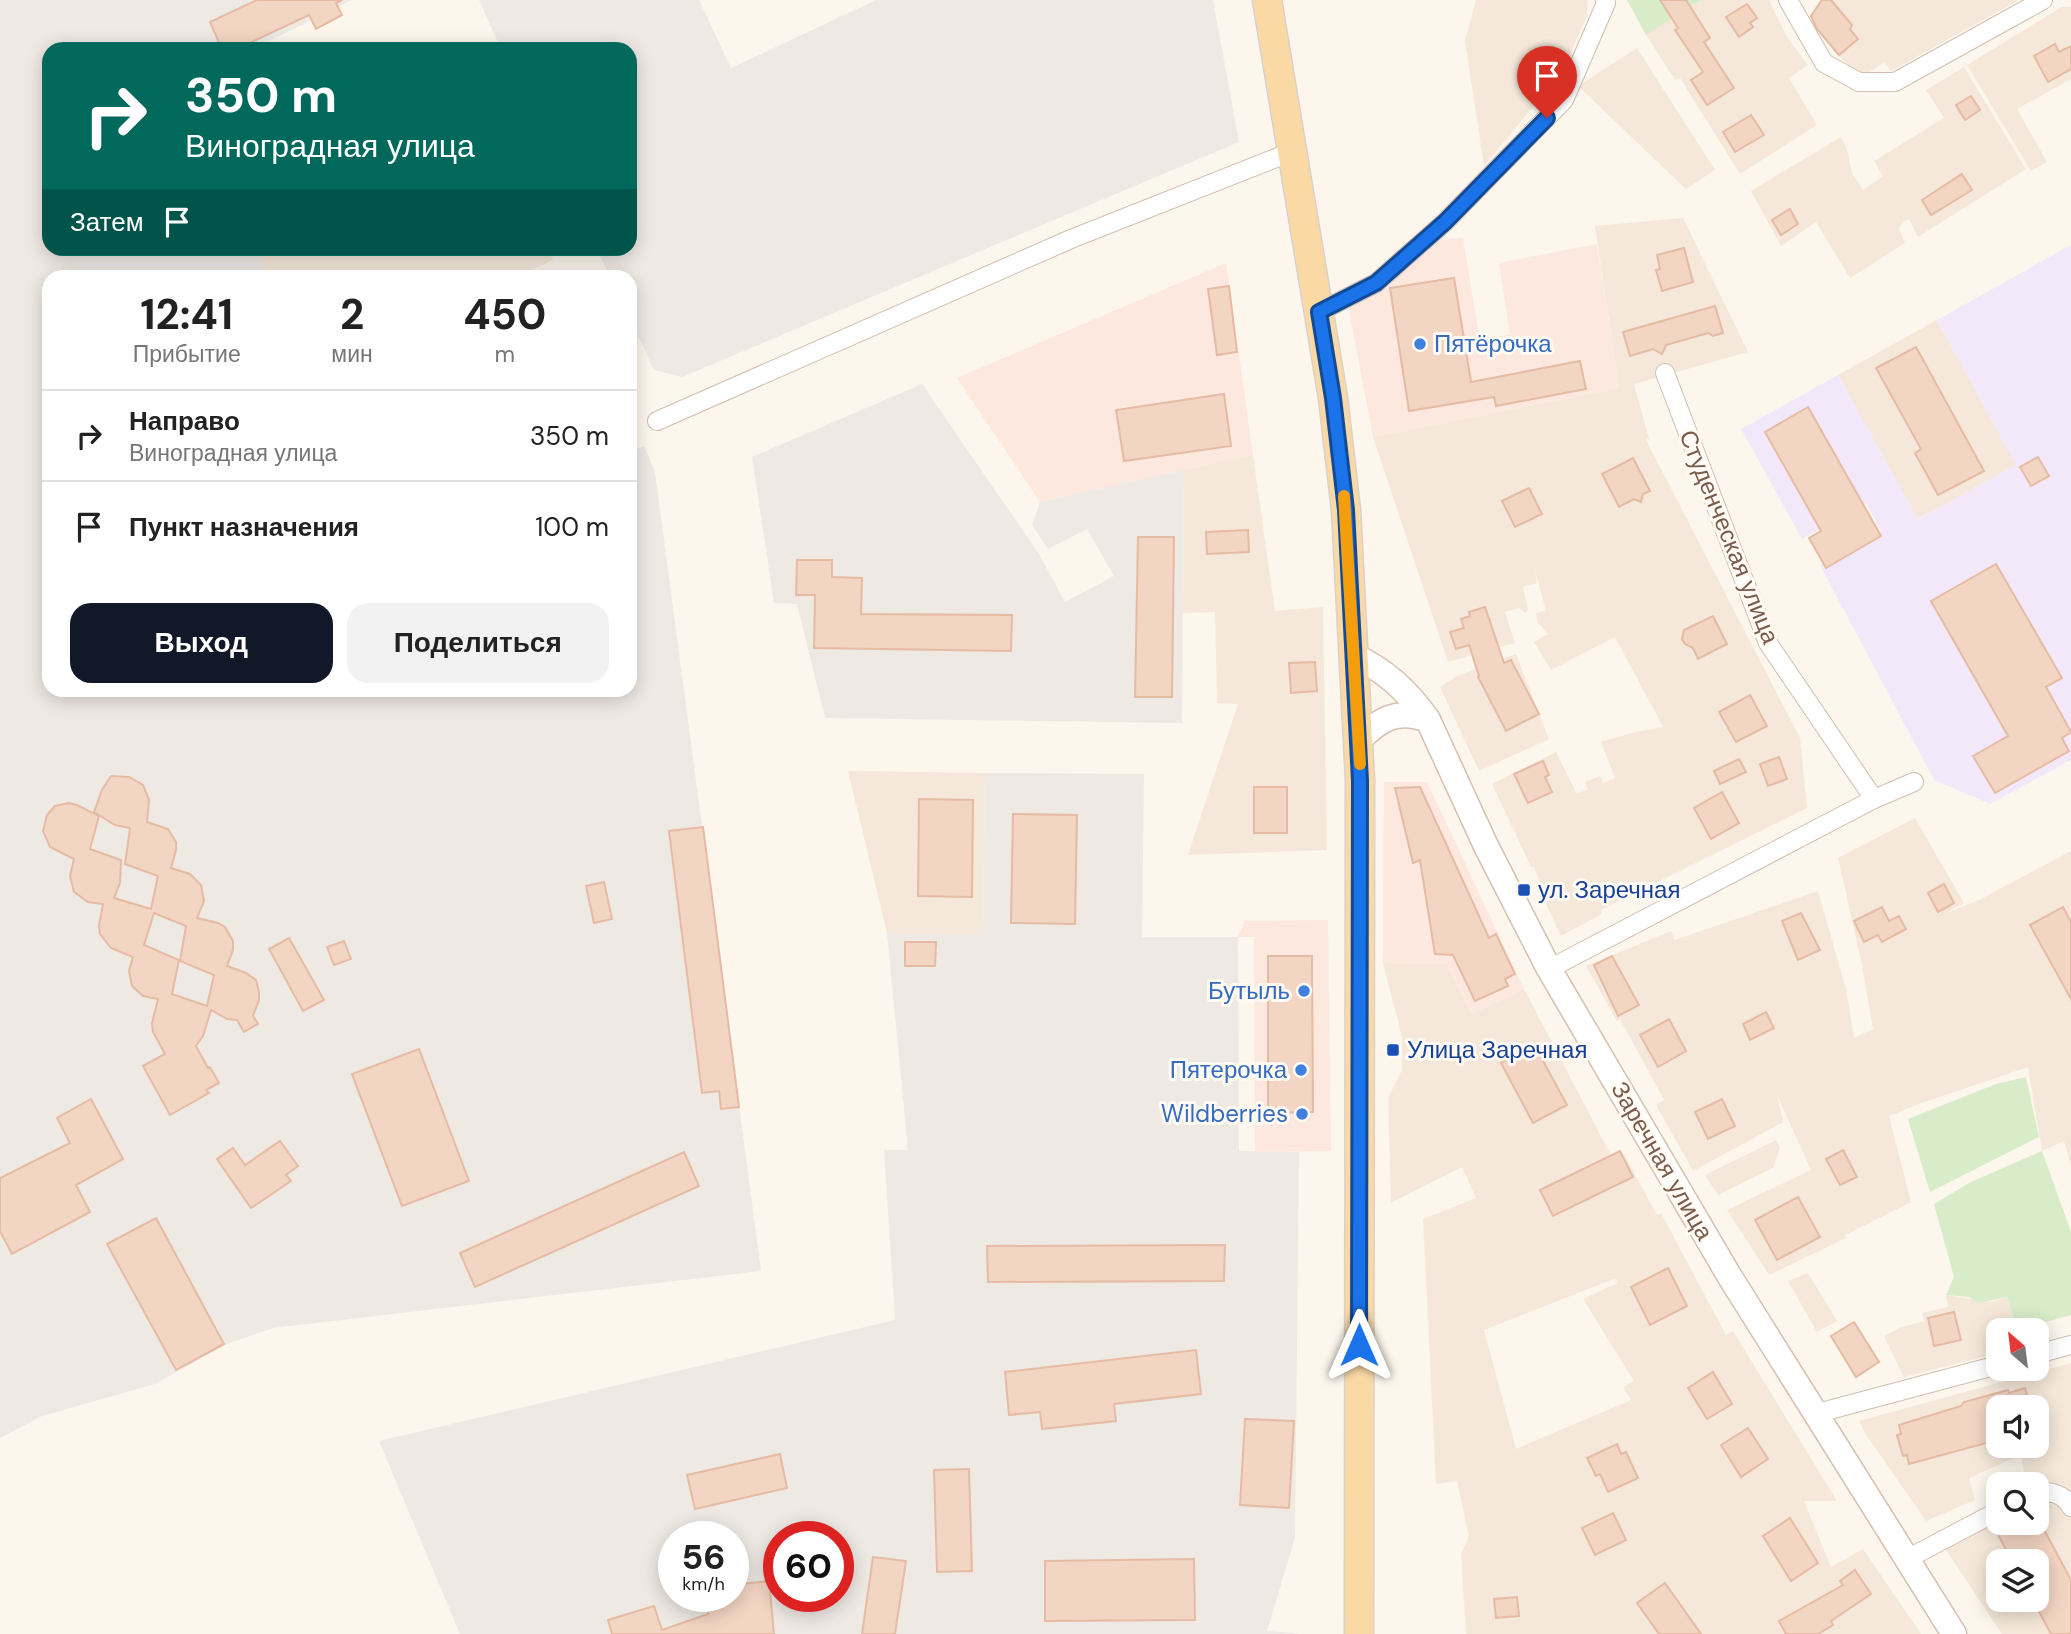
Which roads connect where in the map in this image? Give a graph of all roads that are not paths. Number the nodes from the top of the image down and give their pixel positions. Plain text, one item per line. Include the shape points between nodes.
1 (1267, 0) edge
2 (1605, 0) edge
3 (2043, 0) edge
4 (1796, 4) edge
5 (1291, 152) junction
6 (1319, 312) junction
7 (1665, 373) dead end
8 (657, 421) dead end
9 (1354, 656) junction
10 (1428, 720) junction
11 (1359, 741) junction
12 (1914, 782) dead end
13 (1874, 799) junction
14 (1549, 969) junction
15 (2071, 1345) edge
16 (2049, 1351) edge
17 (1986, 1368) edge
18 (1818, 1413) junction
19 (2049, 1492) edge
20 (2071, 1507) edge
21 (1986, 1517) edge
22 (1906, 1559) junction
23 (1359, 1634) edge
24 (1954, 1634) edge

1 - 5 main road
2 - 6 street via 1564,100 1445,222 1376,283
3 - 4 street via 1895,82 1859,82 1824,62
5 - 6 main road
5 - 8 street via 1071,239
6 - 9 main road via 1346,510
7 - 13 street, Студенческая улица via 1768,643
9 - 10 main road, Заречная улица via 1398,684
9 - 11 main road
10 - 11 main road via 1414,715 1386,719
10 - 14 main road, Заречная улица
11 - 23 main road
12 - 13 street
13 - 14 street
14 - 18 main road, Заречная улица via 1730,1277
15 - 16 street
17 - 18 street
18 - 22 main road, Заречная улица
19 - 20 street
21 - 22 street
22 - 24 main road, Заречная улица

